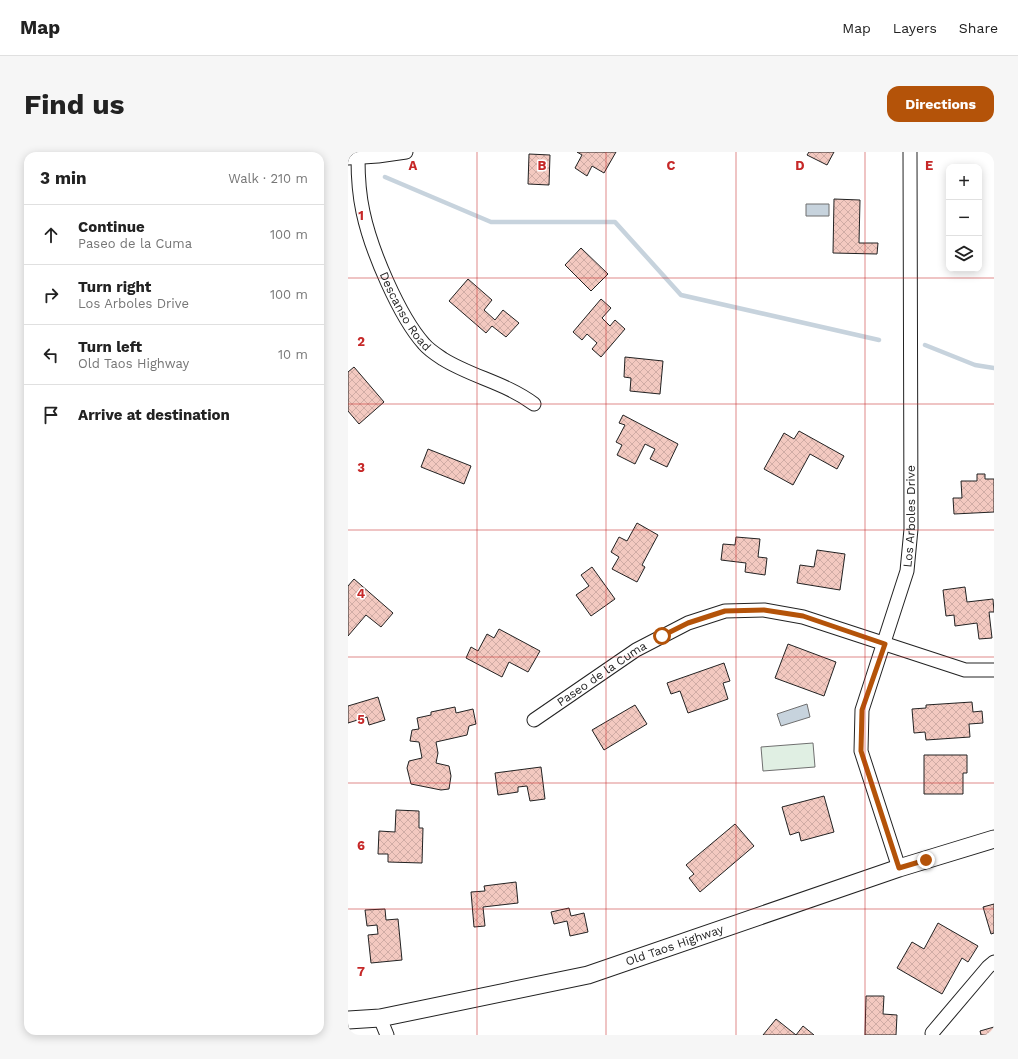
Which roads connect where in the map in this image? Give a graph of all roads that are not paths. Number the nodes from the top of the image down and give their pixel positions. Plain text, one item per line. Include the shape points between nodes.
1 (406, 152) edge
2 (910, 152) edge
3 (353, 158) edge
4 (534, 404) dead end
5 (885, 644) junction
6 (994, 670) edge
7 (534, 720) dead end
8 (994, 839) edge
9 (899, 868) junction
10 (994, 962) edge
11 (380, 1018) junction
12 (348, 1020) edge
13 (932, 1033) dead end
14 (387, 1035) edge

1 - 3 street
2 - 5 street, Los Arboles Drive via 911,529 907,571
3 - 4 street, Descanso Road via 372,244 392,291 416,334 444,360 509,388
5 - 6 street, Paseo de la Cuma via 965,670
5 - 7 street, Paseo de la Cuma via 803,616 764,610 725,611 688,623 636,650
5 - 9 street, Los Arboles Drive via 862,710 861,751
8 - 9 street, Old Taos Highway
9 - 11 street, Old Taos Highway via 588,975
10 - 13 street
11 - 12 street, Old Taos Highway
11 - 14 street

